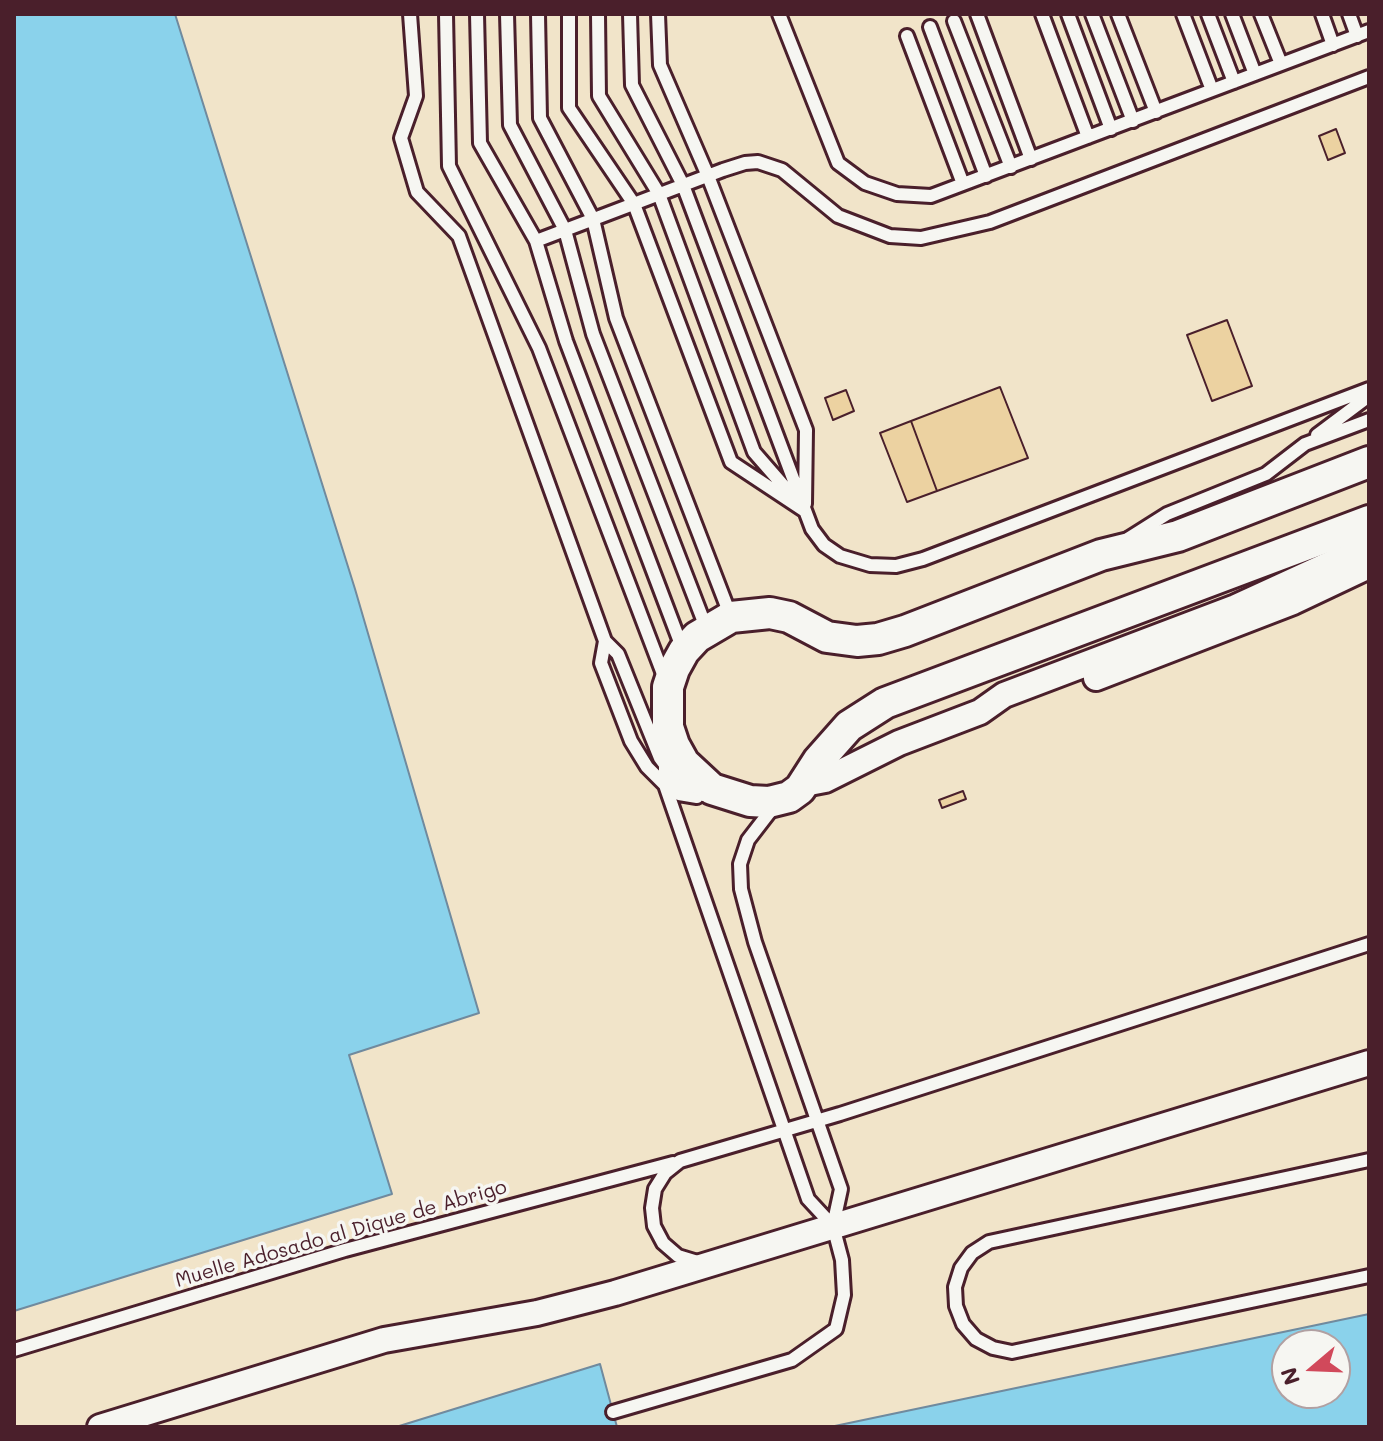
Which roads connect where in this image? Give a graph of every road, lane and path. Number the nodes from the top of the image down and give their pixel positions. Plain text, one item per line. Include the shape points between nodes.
1 (410, 14) edge
2 (446, 14) edge
3 (477, 14) edge
4 (507, 14) edge
5 (538, 14) edge
6 (569, 14) edge
7 (598, 14) edge
8 (630, 14) edge
9 (658, 14) edge
10 (779, 14) edge
11 (977, 14) edge
12 (1042, 14) edge
13 (1068, 14) edge
14 (1092, 14) edge
15 (1118, 14) edge
16 (1183, 14) edge
17 (1208, 14) edge
18 (1232, 14) edge
19 (1261, 14) edge
20 (1322, 14) edge
21 (1349, 14) edge
22 (954, 21) dead end
23 (930, 27) dead end
24 (1363, 33) edge
25 (907, 36) dead end
26 (1333, 45) junction
27 (1281, 64) junction
28 (1255, 74) junction
29 (1369, 77) edge
30 (1234, 82) junction
31 (1212, 90) junction
32 (1156, 112) junction
33 (1133, 121) junction
34 (1111, 129) junction
35 (1088, 137) junction
36 (1031, 159) junction
37 (1011, 167) junction
38 (708, 176) junction
39 (986, 176) junction
40 (963, 184) junction
41 (683, 185) junction
42 (659, 194) junction
43 (634, 204) junction
44 (593, 219) junction
45 (565, 230) junction
46 (536, 241) junction
47 (1369, 389) edge
48 (1369, 396) edge
49 (1369, 420) edge
50 (1305, 444) junction
51 (1369, 462) edge
52 (805, 511) junction
53 (1369, 521) edge
54 (1369, 546) edge
55 (1101, 555) junction
56 (1369, 566) edge
57 (719, 624) junction
58 (605, 641) junction
59 (684, 651) junction
60 (668, 687) junction
61 (980, 712) junction
62 (668, 750) junction
63 (665, 785) junction
64 (792, 792) junction
65 (720, 797) junction
66 (1369, 944) edge
67 (1369, 1063) edge
68 (817, 1120) junction
69 (784, 1130) junction
70 (1369, 1160) edge
71 (680, 1161) junction
72 (833, 1226) junction
73 (714, 1263) junction
74 (1369, 1276) edge
75 (14, 1350) edge
76 (613, 1412) dead end
77 (100, 1427) edge

1 - 58 lane via 416,96 401,138 417,192 459,236
2 - 60 lane via 449,166 539,348
3 - 46 lane via 480,143
4 - 45 lane via 510,125
5 - 44 lane via 540,118
6 - 43 lane via 569,108
7 - 42 lane via 599,96
8 - 41 lane via 632,85
9 - 38 lane via 660,65
10 - 40 lane via 838,163 865,183 897,194 931,196
11 - 36 lane
12 - 35 lane
13 - 34 lane
14 - 33 lane
15 - 32 lane
16 - 31 lane
17 - 30 lane
18 - 28 lane
19 - 27 lane
20 - 26 lane
21 - 24 lane
22 - 37 lane
23 - 39 lane
24 - 26 lane
25 - 40 lane
26 - 27 lane
27 - 28 lane
28 - 30 lane
29 - 38 lane via 990,222 921,238 890,236 838,216 771,164 745,163
30 - 31 lane
31 - 32 lane
32 - 33 lane
33 - 34 lane
34 - 35 lane
35 - 36 lane
36 - 37 lane
37 - 39 lane
38 - 41 lane
38 - 52 lane via 806,430
39 - 40 lane
41 - 42 lane
41 - 52 lane
42 - 43 lane
42 - 52 lane via 754,452
43 - 44 lane
43 - 52 lane via 731,462
44 - 45 lane
44 - 57 lane via 616,318
45 - 46 lane
45 - 57 lane via 593,334
46 - 59 lane via 566,341
47 - 52 lane via 896,566 840,556 824,545
48 - 50 lane
49 - 50 lane
50 - 55 lane via 1266,474 1167,514
51 - 55 street via 1178,536
53 - 64 street via 885,703 849,726
54 - 61 street via 1236,607 1004,695
55 - 57 street via 878,639 827,637 770,613
56 - 61 street via 1293,602 1008,712
57 - 59 street
58 - 62 lane via 618,654 646,729
58 - 63 lane via 601,663 631,741
59 - 60 street
60 - 62 street
61 - 64 street
62 - 63 lane
62 - 65 street
63 - 65 lane via 679,794
63 - 69 lane
64 - 65 street via 750,801
64 - 68 lane via 748,840 740,864 741,889
66 - 68 lane, Muelle Adosado al Dique de Abrigo
67 - 72 street
68 - 69 lane, Muelle Adosado al Dique de Abrigo
68 - 72 lane via 841,1189
69 - 71 lane, Muelle Adosado al Dique de Abrigo
69 - 72 lane via 808,1199
70 - 74 lane via 989,1242 972,1253 955,1287 963,1324 976,1339 1012,1352
71 - 73 lane via 655,1189 654,1226 678,1256
71 - 75 lane, Muelle Adosado al Dique de Abrigo via 345,1250
72 - 73 street
72 - 76 lane via 844,1295 836,1329 792,1360
73 - 77 street via 537,1313 384,1340

